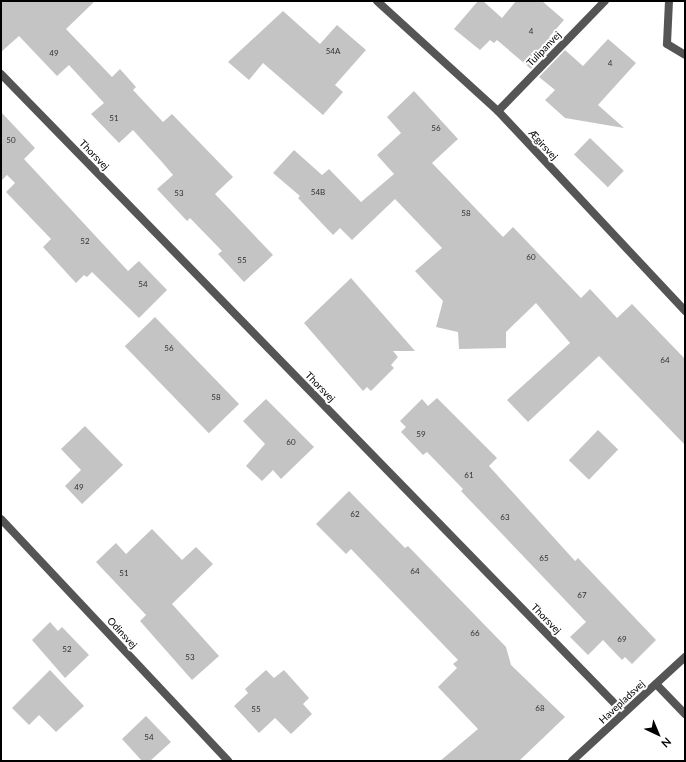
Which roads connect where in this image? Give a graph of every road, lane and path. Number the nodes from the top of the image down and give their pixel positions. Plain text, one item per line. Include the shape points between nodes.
1 (377, 1) edge
2 (605, 1) edge
3 (669, 1) edge
4 (685, 55) edge
5 (1, 74) edge
6 (498, 111) junction
7 (685, 311) edge
8 (1, 519) edge
9 (685, 657) edge
10 (656, 684) junction
11 (624, 713) junction
12 (685, 714) edge
13 (228, 761) edge
14 (572, 761) edge

1 - 6 street, Ægirsvej
2 - 6 street, Tulipanvej
3 - 4 street via 667,44
5 - 11 street, Thorsvej
6 - 7 street, Ægirsvej
8 - 13 street, Odinsvej
9 - 10 street, Havepladsvej
10 - 11 street, Havepladsvej
10 - 12 street
11 - 14 street, Havepladsvej

